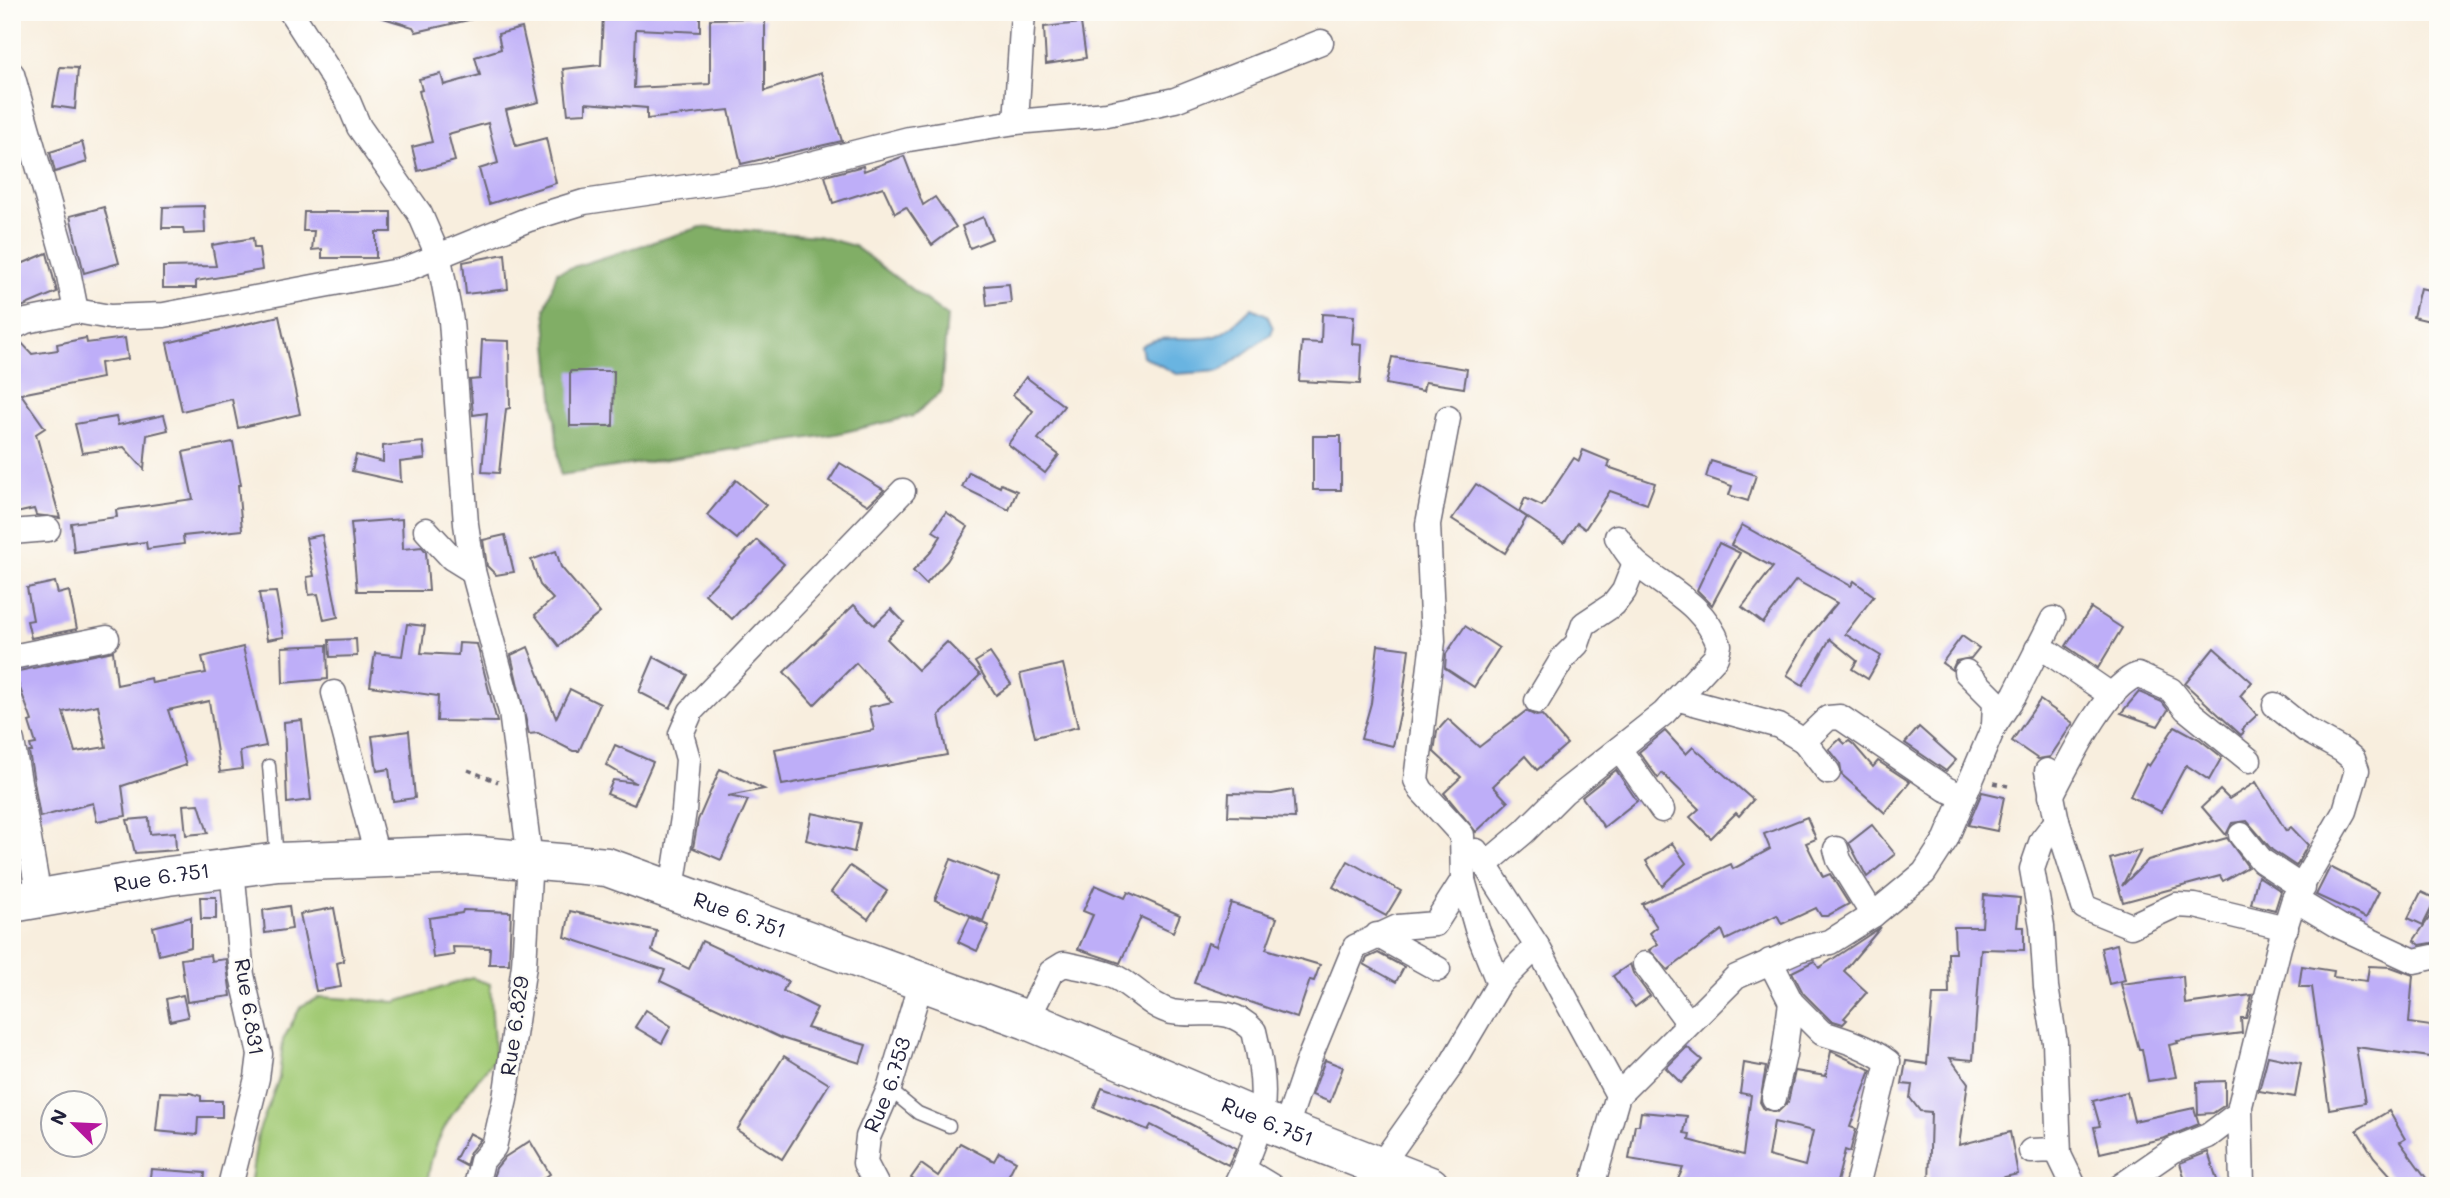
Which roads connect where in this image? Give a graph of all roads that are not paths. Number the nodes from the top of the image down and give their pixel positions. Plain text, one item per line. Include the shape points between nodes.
1 (291, 12) edge
2 (1024, 12) edge
3 (1321, 42) dead end
4 (12, 74) edge
5 (1016, 122) junction
6 (439, 258) junction
7 (76, 311) junction
8 (12, 328) edge
9 (1448, 418) dead end
10 (903, 491) dead end
11 (48, 529) dead end
12 (426, 530) dead end
13 (12, 532) edge
14 (1617, 537) dead end
15 (1635, 563) junction
16 (473, 571) junction
17 (2053, 619) dead end
18 (107, 638) dead end
19 (2037, 649) junction
20 (12, 657) edge
21 (1966, 672) dead end
22 (334, 693) dead end
23 (2111, 695) junction
24 (1679, 699) junction
25 (1537, 701) dead end
26 (2275, 705) dead end
27 (1994, 726) junction
28 (12, 741) edge
29 (1804, 741) junction
30 (1619, 749) junction
31 (2249, 760) dead end
32 (269, 766) dead end
33 (2047, 771) dead end
34 (1828, 772) dead end
35 (1962, 796) junction
36 (2052, 796) junction
37 (1662, 810) dead end
38 (2057, 821) junction
39 (1462, 835) junction
40 (2241, 835) dead end
41 (1836, 849) dead end
42 (377, 856) junction
43 (530, 859) junction
44 (278, 862) junction
45 (1486, 864) junction
46 (232, 868) junction
47 (1463, 880) junction
48 (672, 889) junction
49 (2299, 894) junction
50 (25, 900) edge
51 (1873, 915) junction
52 (2286, 928) junction
53 (1377, 935) junction
54 (1537, 946) junction
55 (2438, 956) edge
56 (1770, 961) junction
57 (1645, 964) dead end
58 (1438, 969) dead end
59 (921, 982) junction
60 (1499, 984) junction
61 (1791, 1002) junction
62 (1027, 1020) junction
63 (1688, 1023) junction
64 (889, 1089) junction
65 (1618, 1095) junction
66 (1774, 1098) dead end
67 (2238, 1118) junction
68 (1274, 1124) junction
69 (948, 1126) dead end
70 (2031, 1152) dead end
71 (2059, 1155) junction
72 (1373, 1175) edge
73 (1239, 1177) edge
74 (230, 1186) edge
75 (476, 1186) edge
76 (877, 1186) edge
77 (1271, 1186) edge
78 (1430, 1186) edge
79 (1592, 1186) edge
80 (1857, 1186) edge
81 (2074, 1186) edge
82 (2121, 1186) edge
83 (2242, 1186) edge

1 - 6 street, Rue 6.829 via 348,101 359,127 420,214
2 - 5 street
3 - 5 street via 1175,100 1107,114
4 - 7 street
5 - 6 street via 909,139 763,176 584,202 508,227
6 - 7 street via 404,270 164,315 110,317
6 - 16 street, Rue 6.829 via 452,321
7 - 8 street
9 - 39 street via 1430,500 1433,641 1416,780
10 - 48 street via 691,710 681,734 688,759
11 - 13 street
12 - 16 street via 452,558
14 - 15 street
15 - 24 street via 1672,587 1701,615 1719,645 1716,657
15 - 25 street via 1625,592 1584,624 1577,644
16 - 43 street, Rue 6.829 via 511,712
17 - 19 street
18 - 20 street
19 - 23 street
19 - 27 street
21 - 27 street via 1995,701
22 - 42 street
23 - 31 street via 2131,677 2143,676 2171,690 2186,709
23 - 36 street
24 - 29 street via 1779,726
24 - 30 street
26 - 49 street via 2342,750 2357,770 2345,811
27 - 35 street
28 - 50 street
29 - 34 street
29 - 35 street via 1828,718 1840,718
30 - 37 street
30 - 45 street
32 - 44 lane
33 - 36 street
35 - 51 street via 1932,863 1913,885
36 - 38 street
38 - 52 street via 2084,906 2122,925 2131,926 2176,905
38 - 71 street via 2042,841 2032,869 2054,1042
39 - 45 street
39 - 47 street
40 - 49 street
41 - 51 street
42 - 43 main road, Rue 6.751
42 - 44 main road, Rue 6.751
43 - 48 main road, Rue 6.751 via 607,867
43 - 75 street, Rue 6.829 via 524,965 505,1099 494,1147 482,1161
44 - 46 main road, Rue 6.751
45 - 54 street
46 - 50 main road, Rue 6.751
46 - 74 street, Rue 6.831 via 242,975 260,1054
47 - 53 street via 1435,924 1398,927
47 - 60 street
48 - 59 main road, Rue 6.751
49 - 52 street
49 - 55 street via 2339,926 2414,961
51 - 56 street via 1830,942
52 - 67 street
53 - 58 street
53 - 68 street via 1355,947 1309,1059
54 - 60 street
54 - 65 street
56 - 61 street
56 - 63 street via 1736,977
57 - 63 street
59 - 62 main road, Rue 6.751
59 - 64 street, Rue 6.753
60 - 72 street via 1448,1070
61 - 66 street
61 - 80 street via 1822,1033 1888,1062
62 - 68 main road, Rue 6.751
62 - 68 street via 1051,972 1064,964 1111,976 1173,1012 1232,1015 1254,1031
63 - 65 street
64 - 69 lane via 918,1114
64 - 76 street, Rue 6.753 via 865,1152 865,1163
65 - 79 street
67 - 82 street via 2173,1150
67 - 83 street
68 - 72 main road, Rue 6.751
68 - 73 street
70 - 71 street via 2056,1150
71 - 81 street
72 - 78 main road, Rue 6.751
73 - 77 street

